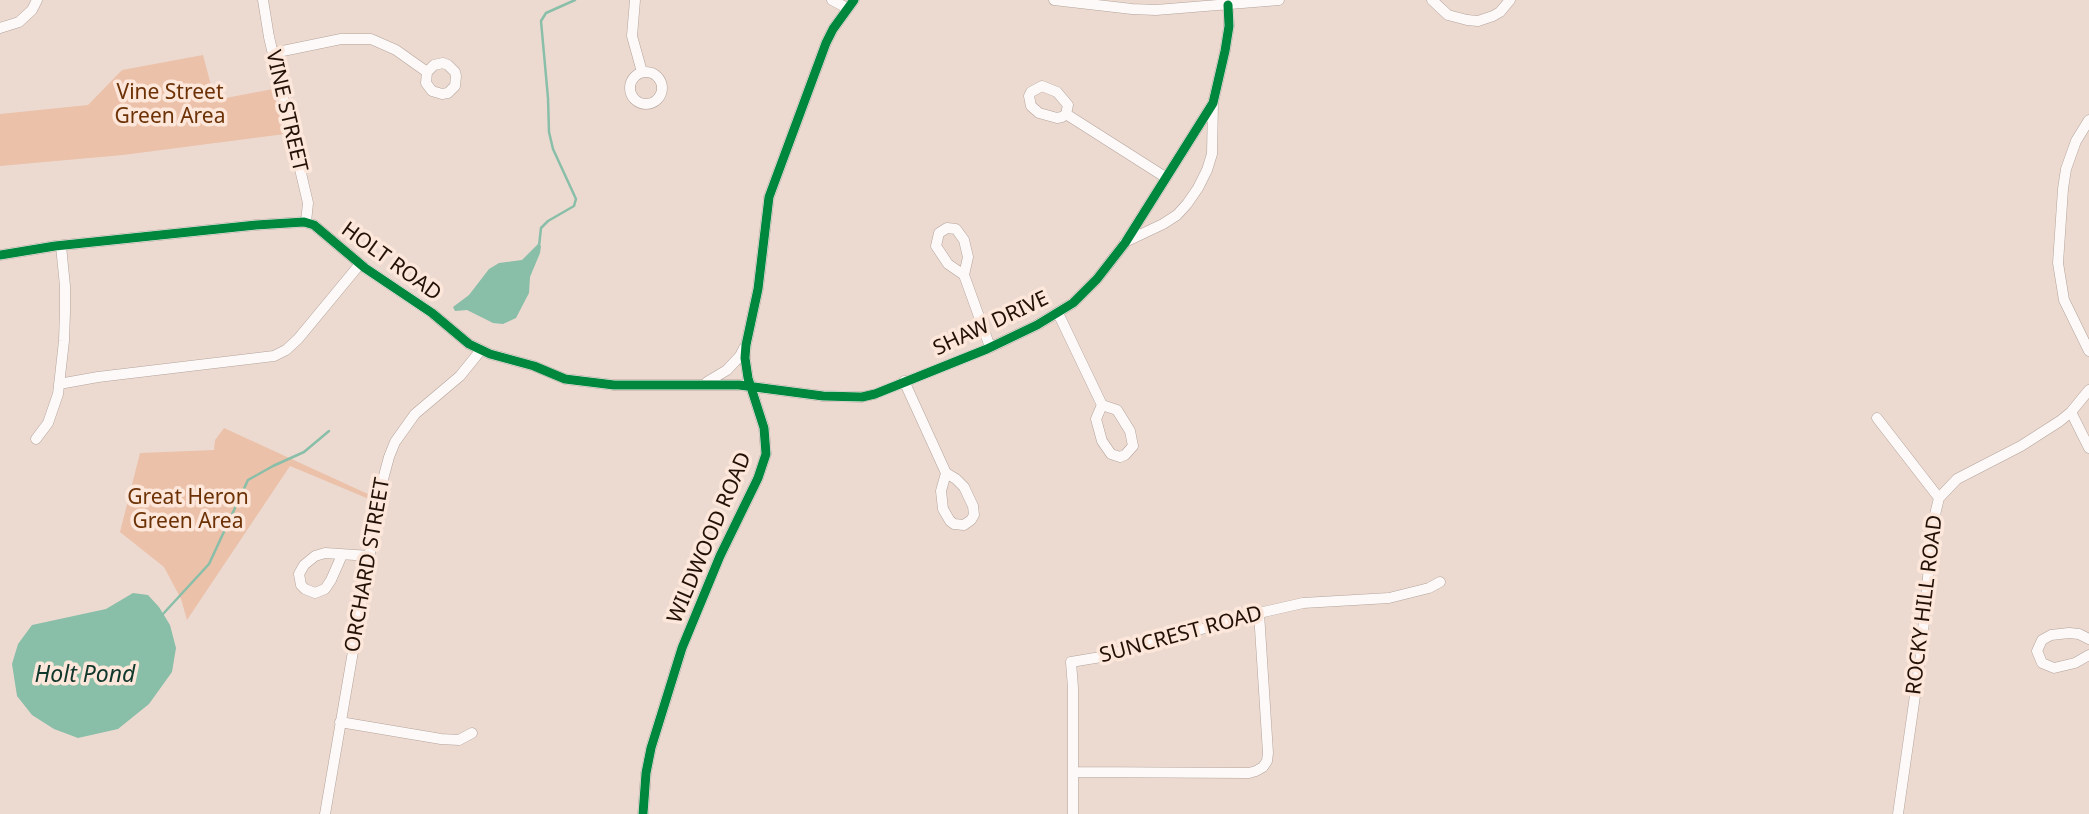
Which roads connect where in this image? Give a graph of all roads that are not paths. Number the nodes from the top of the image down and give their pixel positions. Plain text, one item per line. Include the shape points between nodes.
1 (37, 0) edge
2 (263, 0) edge
3 (635, 0) edge
4 (832, 0) edge
5 (1054, 0) edge
6 (1279, 0) edge
7 (1432, 0) edge
8 (1510, 0) edge
9 (1089, 2) edge
10 (850, 4) edge
11 (1228, 5) junction
12 (0, 28) edge
13 (273, 52) junction
14 (427, 72) dead end
15 (642, 72) dead end
16 (1213, 103) junction
17 (1066, 114) dead end
18 (2089, 120) edge
19 (1165, 177) junction
20 (306, 222) junction
21 (1125, 243) junction
22 (61, 246) junction
23 (0, 255) edge
24 (360, 264) junction
25 (964, 275) junction
26 (1058, 313) junction
27 (746, 345) junction
28 (990, 347) junction
29 (481, 351) junction
30 (2089, 351) edge
31 (904, 381) junction
32 (59, 384) junction
33 (701, 384) junction
34 (751, 386) junction
35 (2089, 390) edge
36 (1102, 405) junction
37 (2071, 412) junction
38 (1877, 418) dead end
39 (36, 439) dead end
40 (2089, 448) edge
41 (946, 473) junction
42 (1939, 498) junction
43 (342, 555) junction
44 (369, 556) junction
45 (1440, 582) dead end
46 (1259, 612) junction
47 (2089, 639) edge
48 (2089, 655) edge
49 (340, 722) junction
50 (472, 733) dead end
51 (1073, 772) junction
52 (325, 814) edge
53 (643, 814) edge
54 (1073, 814) edge
55 (1898, 814) edge

1 - 12 street via 26,17
2 - 13 street, VINE STREET
3 - 15 street via 632,36
4 - 10 street
5 - 9 street
6 - 11 street
7 - 8 street via 1448,15 1478,21 1500,12
9 - 11 street via 1156,10
10 - 27 street, WILDWOOD ROAD via 826,43 772,186
11 - 16 street, SHAW DRIVE via 1226,51
13 - 14 street via 341,39 371,39
13 - 20 street, VINE STREET via 308,203
16 - 19 street, SHAW DRIVE
16 - 21 street via 1212,154 1198,188 1177,215
17 - 19 street
18 - 30 street via 2072,151 2064,179 2057,263 2064,300
19 - 21 street, SHAW DRIVE
20 - 22 street
20 - 24 street, HOLT ROAD
21 - 26 street, SHAW DRIVE via 1089,287
22 - 23 street
22 - 32 street via 65,299
24 - 29 street, HOLT ROAD
24 - 32 street via 298,339 274,356
25 - 25 street via 948,264 936,246 939,233 947,228 960,232 966,246
25 - 28 street
26 - 28 street, SHAW DRIVE
26 - 36 street
27 - 33 street via 719,377
27 - 34 street, WILDWOOD ROAD
28 - 31 street, SHAW DRIVE
29 - 33 street, HOLT ROAD via 575,382
29 - 44 street, ORCHARD STREET via 460,376 415,414 395,442 382,483
31 - 34 street, SHAW DRIVE via 875,394 852,397
31 - 41 street
32 - 39 street via 48,423
33 - 34 street, HOLT ROAD
34 - 53 street, WILDWOOD ROAD via 766,437 764,462 681,652 651,748
35 - 37 street, ROCKY HILL ROAD
36 - 36 street via 1096,419 1102,441 1111,454 1125,455 1133,446 1130,431 1117,410
37 - 40 street
37 - 42 street, ROCKY HILL ROAD via 2021,446 1957,479
38 - 42 street
41 - 41 street via 964,487 973,506 974,515 964,525 950,521 943,509
42 - 55 street, ROCKY HILL ROAD
43 - 43 street via 325,553 311,559 299,574 301,585 315,593 325,589
43 - 44 street
44 - 49 street, ORCHARD STREET
45 - 46 street, SUNCREST ROAD via 1389,598 1303,603
46 - 51 street, SUNCREST ROAD via 1071,662
46 - 51 street via 1268,753 1263,766 1249,772
47 - 48 street via 2079,634 2051,635 2044,637 2037,651 2050,668 2068,666
49 - 50 street via 449,740
49 - 52 street, ORCHARD STREET
51 - 54 street, SUNCREST ROAD

